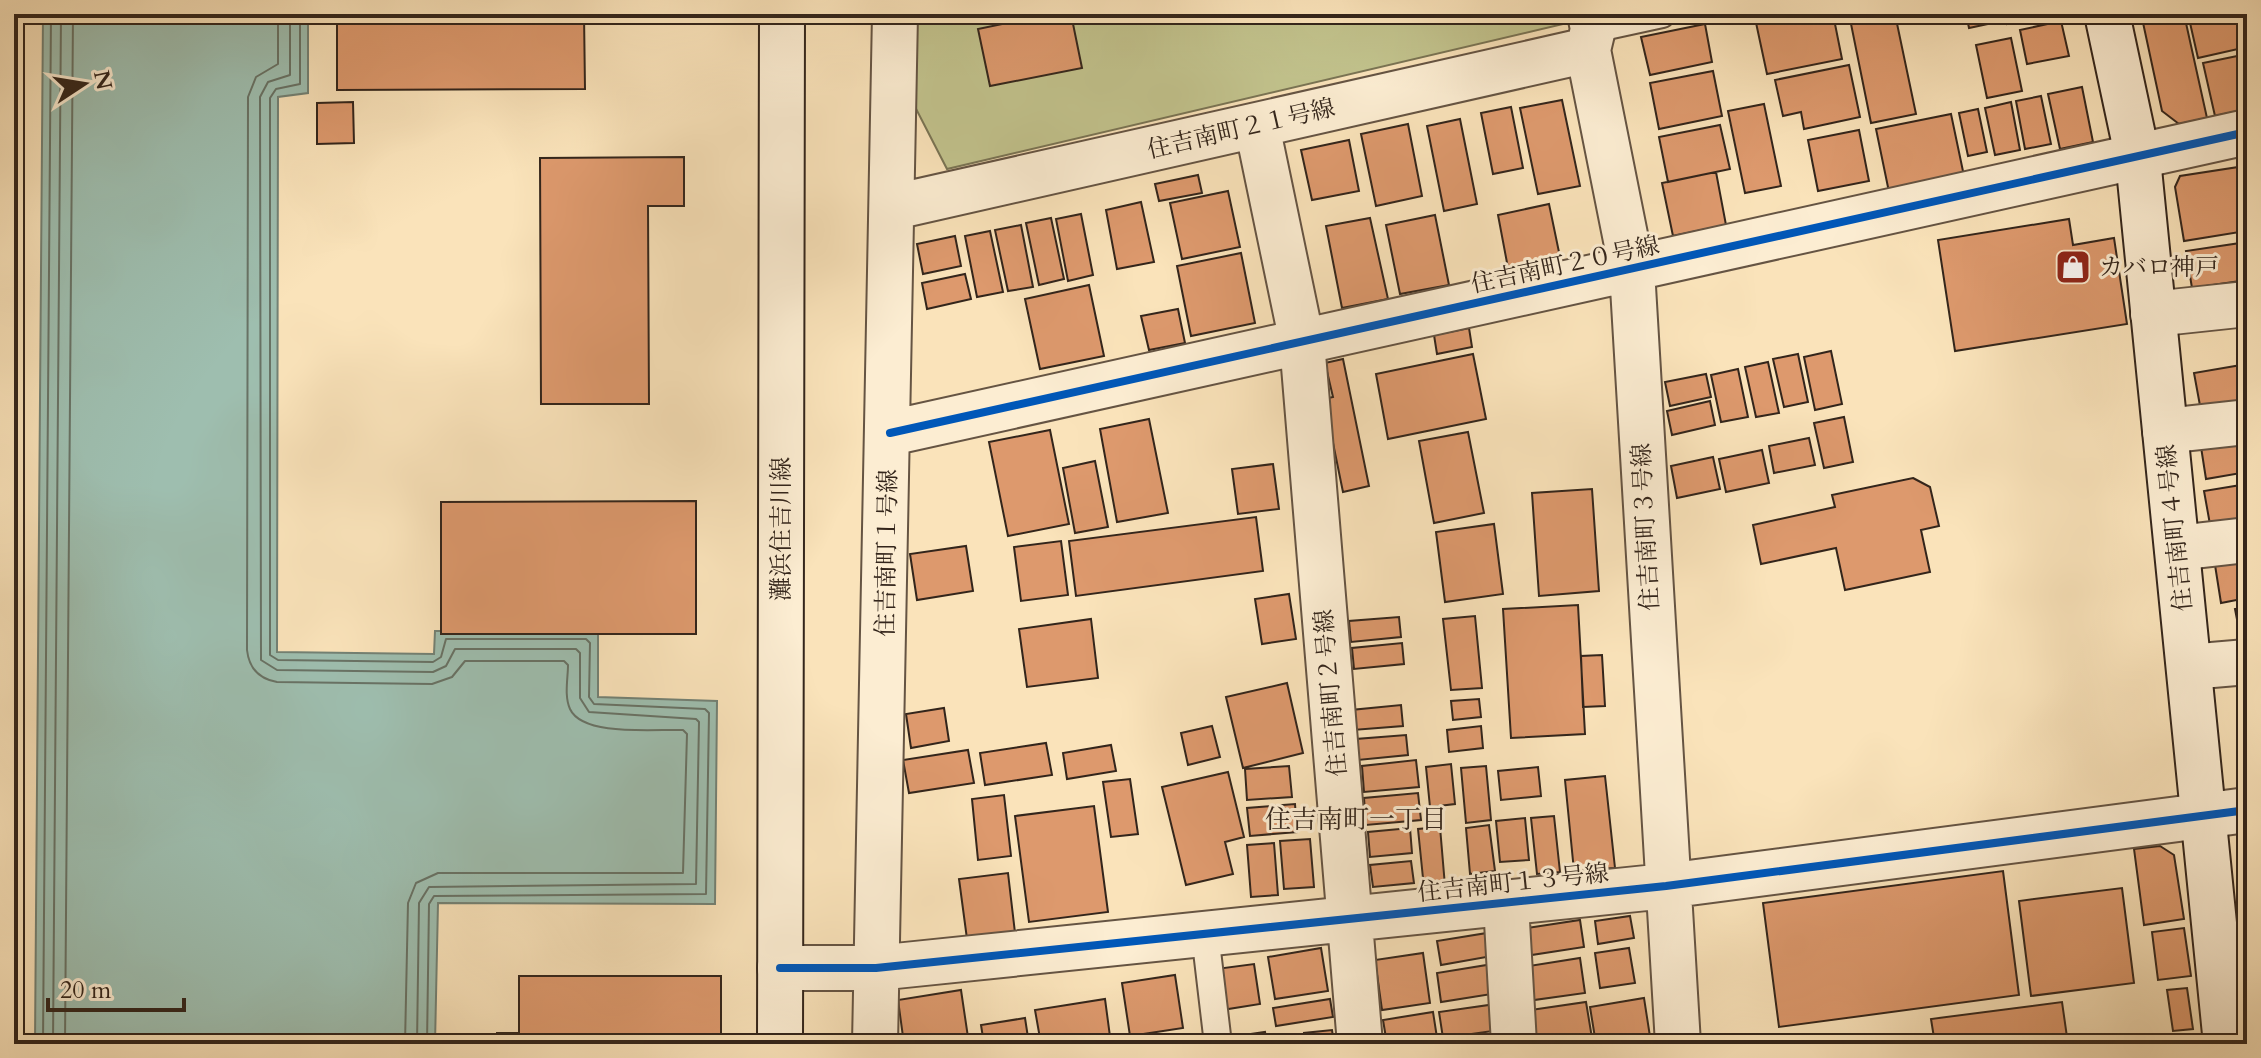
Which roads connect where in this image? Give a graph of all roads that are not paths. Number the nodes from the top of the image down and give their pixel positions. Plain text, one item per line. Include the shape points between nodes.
1 (782, 14) edge
2 (895, 14) edge
3 (1662, 14) edge
4 (2107, 14) edge
5 (1590, 31) edge
6 (1257, 126) junction
7 (2247, 132) edge
8 (2138, 159) junction
9 (894, 207) junction
10 (1632, 270) junction
11 (2247, 304) edge
12 (2153, 314) junction
13 (1302, 342) junction
14 (2247, 422) edge
15 (2165, 431) junction
16 (890, 433) junction
17 (2247, 540) edge
18 (2177, 548) junction
19 (2247, 662) edge
20 (2189, 667) junction
21 (2247, 810) edge
22 (2204, 816) junction
23 (1666, 886) junction
24 (1506, 904) junction
25 (1350, 920) junction
26 (1205, 934) junction
27 (780, 968) junction
28 (876, 968) junction
29 (780, 1044) edge
30 (875, 1044) edge
31 (1218, 1044) edge
32 (1360, 1044) edge
33 (1514, 1044) edge
34 (1678, 1044) edge
35 (2226, 1044) edge

1 - 27 street, 灘浜住吉川線
2 - 9 street, 住吉南町１号線
3 - 5 lane
4 - 8 street, 住吉南町４号線
5 - 6 street, 住吉南町２１号線
5 - 10 street, 住吉南町３号線
6 - 9 street, 住吉南町２１号線
6 - 13 street, 住吉南町２号線
7 - 8 street, 住吉南町２０号線
8 - 10 street, 住吉南町２０号線
8 - 12 street, 住吉南町４号線
9 - 16 street, 住吉南町１号線
10 - 13 street, 住吉南町２０号線
10 - 23 street, 住吉南町３号線
11 - 12 street
12 - 15 street, 住吉南町４号線
13 - 16 street, 住吉南町２０号線
13 - 25 street, 住吉南町２号線
14 - 15 street
15 - 18 street, 住吉南町４号線
16 - 28 street, 住吉南町１号線
17 - 18 street
18 - 20 street, 住吉南町４号線
19 - 20 street
20 - 22 street, 住吉南町４号線
21 - 22 street, 住吉南町１３号線
22 - 23 street, 住吉南町１３号線
22 - 35 street, 住吉南町４号線
23 - 24 street, 住吉南町１３号線
23 - 34 street, 住吉南町３号線
24 - 25 street, 住吉南町１３号線
24 - 33 street
25 - 26 street, 住吉南町１３号線
25 - 32 street, 住吉南町２号線
26 - 28 street, 住吉南町１３号線
26 - 31 lane
27 - 28 street, 住吉南町１３号線
27 - 29 street, 灘浜住吉川線
28 - 30 street, 住吉南町１号線

